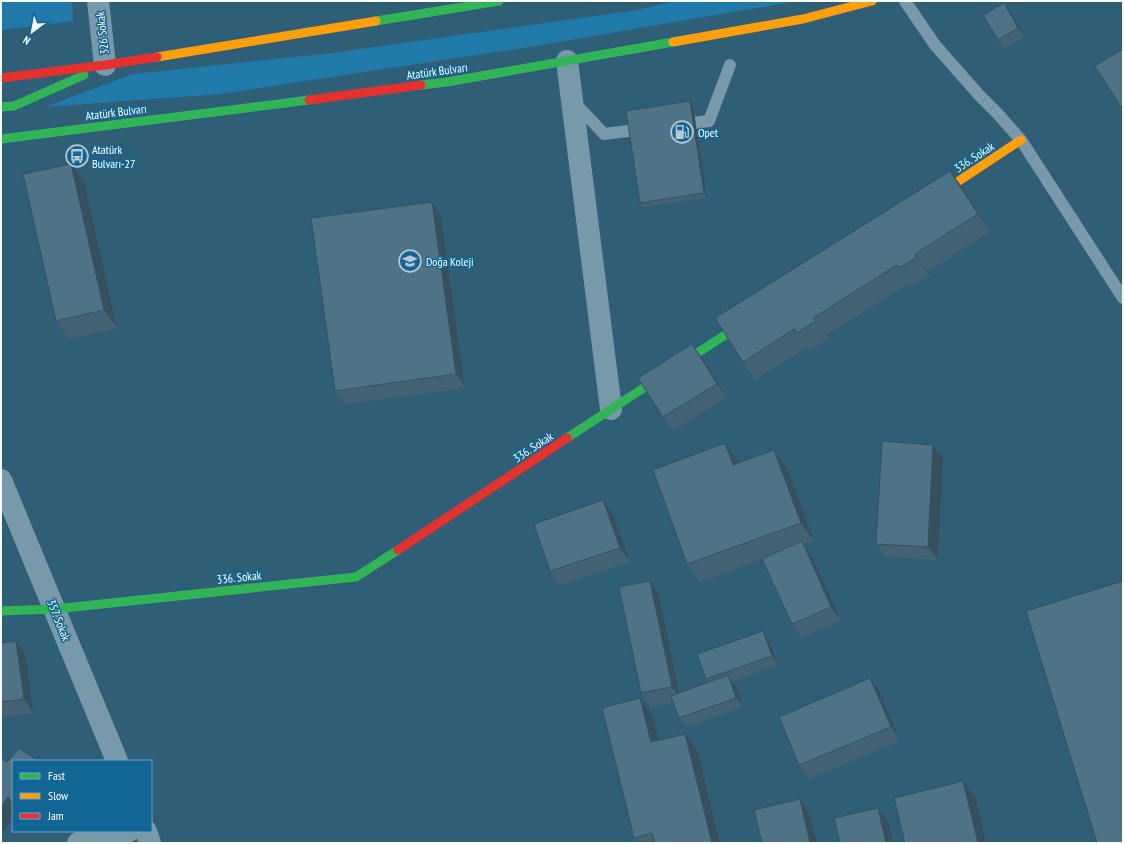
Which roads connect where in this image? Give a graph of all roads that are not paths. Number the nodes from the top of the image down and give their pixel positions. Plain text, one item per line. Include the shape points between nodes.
1 (98, 1) edge
2 (499, 1) edge
3 (872, 1) edge
4 (905, 1) edge
5 (567, 61) junction
6 (106, 65) junction
7 (730, 65) dead end
8 (1, 78) edge
9 (572, 100) junction
10 (1, 107) edge
11 (672, 126) edge
12 (656, 127) edge
13 (1, 139) edge
14 (1021, 140) junction
15 (928, 201) edge
16 (1122, 292) edge
17 (757, 314) edge
18 (611, 409) junction
19 (1, 480) edge
20 (54, 609) junction
21 (1, 611) edge
22 (117, 760) edge
23 (125, 832) edge
24 (146, 832) edge
25 (78, 843) edge
26 (150, 843) edge

1 - 6 street, 326 Sokak
2 - 6 main road
3 - 5 main road, Atatürk Bulvarı via 803,19
4 - 14 lane via 935,45
5 - 9 street
5 - 13 main road, Atatürk Bulvarı via 447,82
6 - 8 main road
6 - 10 main road via 14,106
7 - 11 lane via 709,121
9 - 12 lane via 604,134
9 - 18 street
14 - 15 main road, 336. Sokak
14 - 16 lane
17 - 18 main road, 336. Sokak
18 - 20 main road, 336. Sokak via 356,577
19 - 20 street, 357. Sokak
20 - 21 main road, 336. Sokak
20 - 22 street, 357. Sokak
23 - 25 street
24 - 26 street

